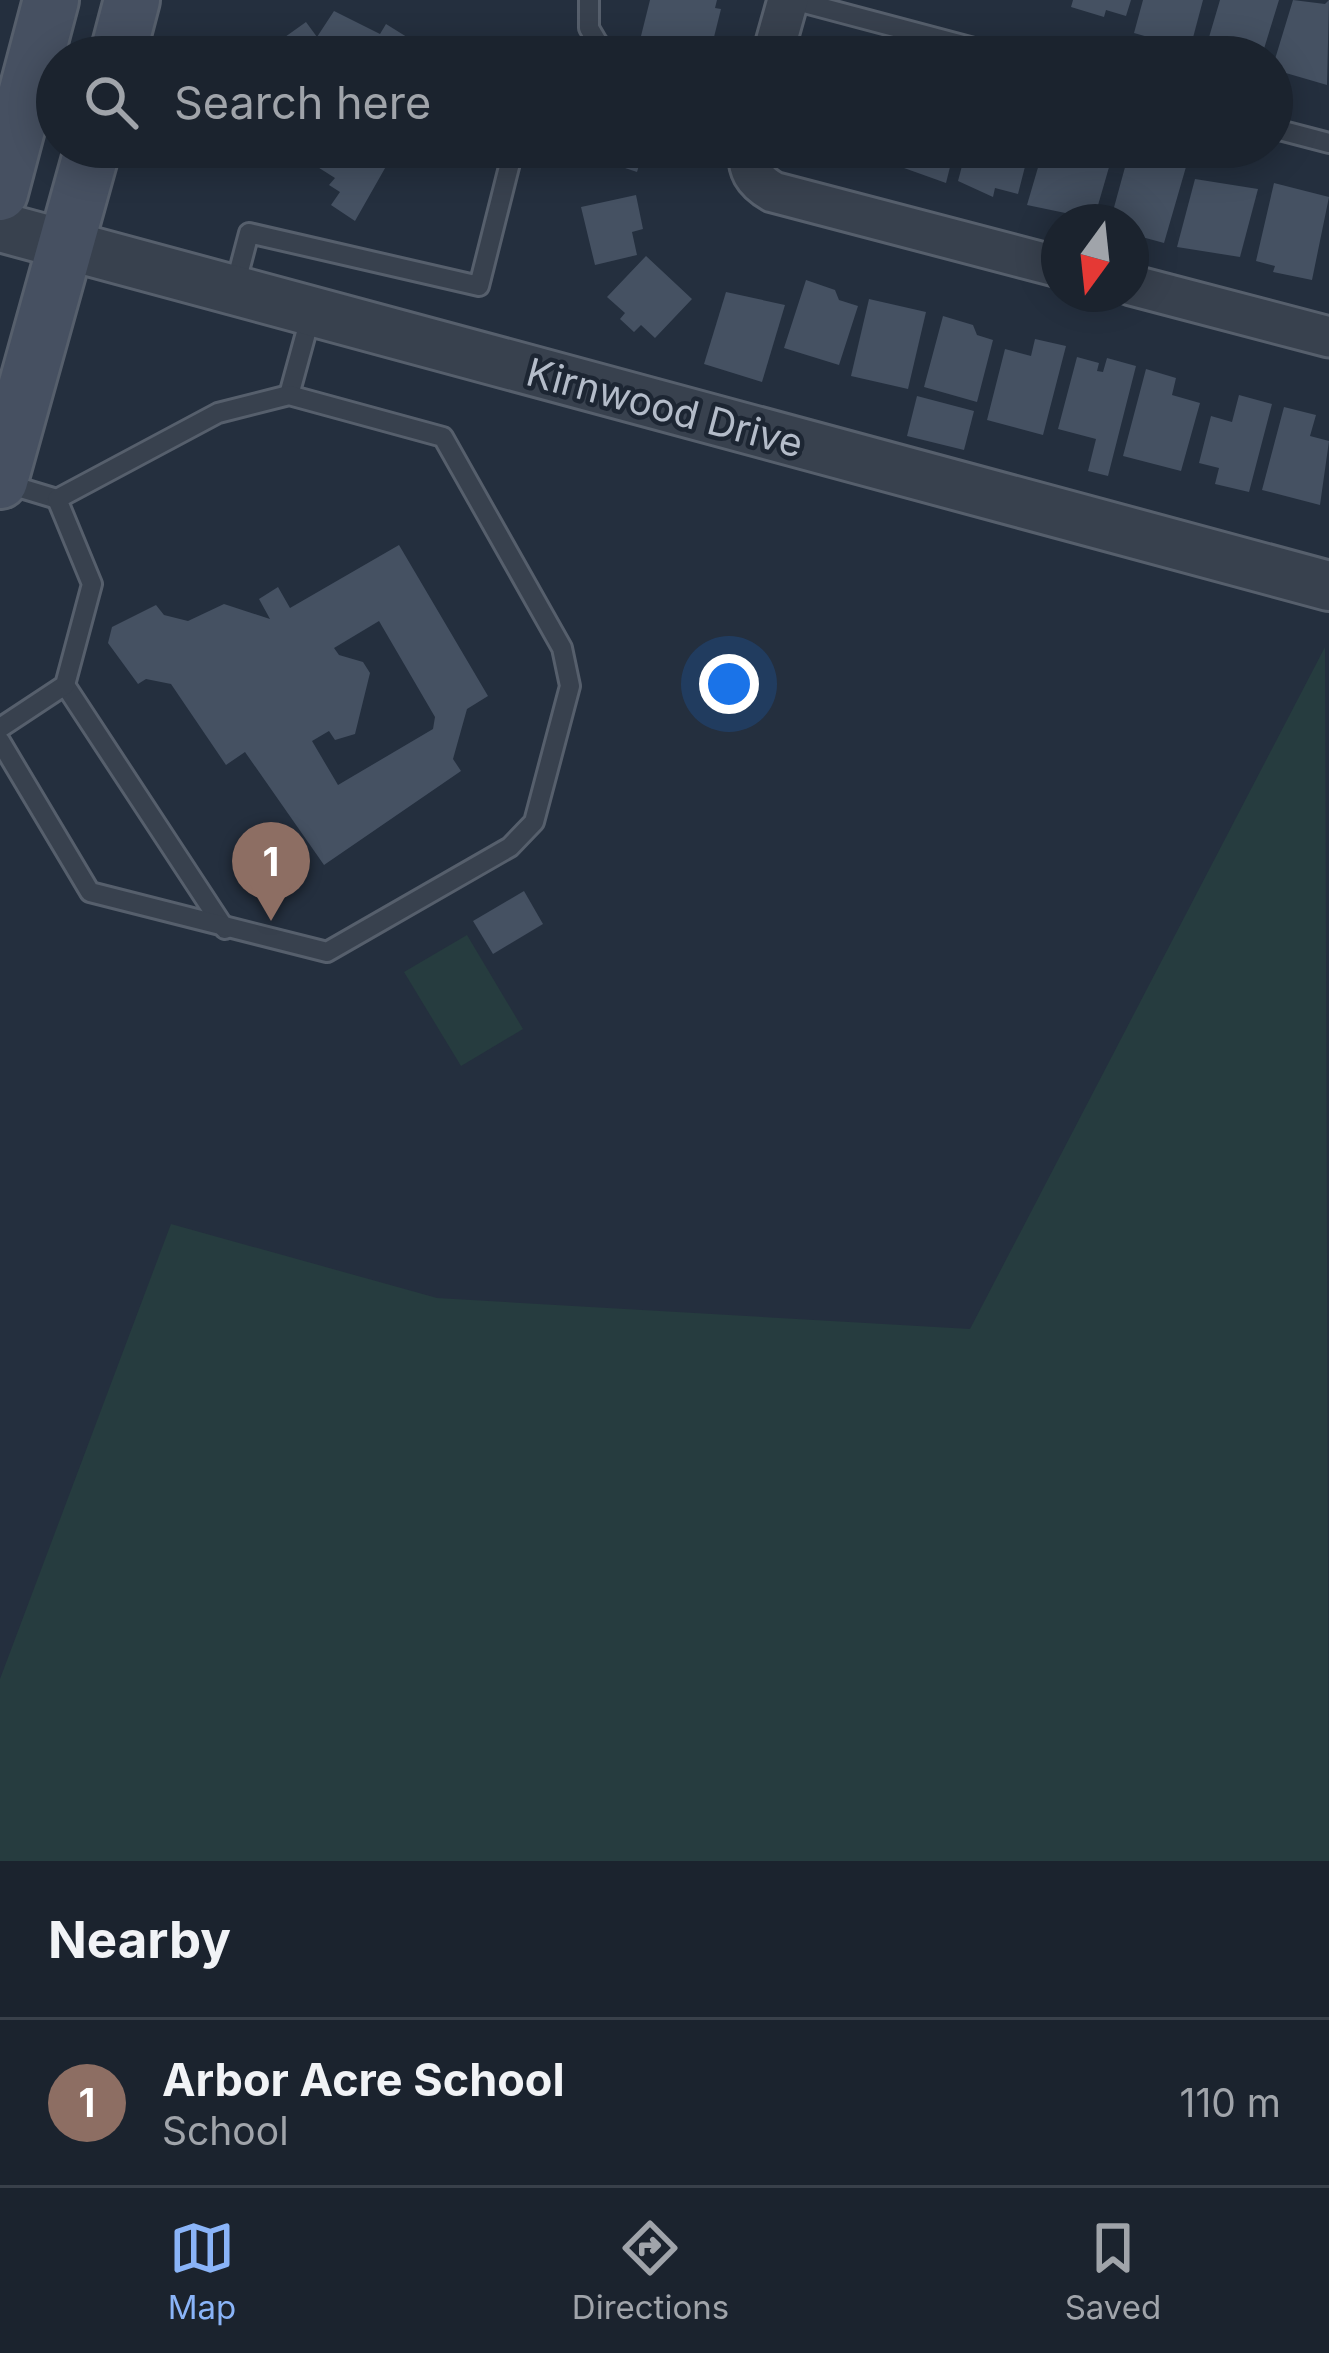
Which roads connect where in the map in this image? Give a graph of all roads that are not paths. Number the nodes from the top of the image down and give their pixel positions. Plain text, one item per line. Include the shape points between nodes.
1 (52, 0) edge
2 (132, 0) edge
3 (590, 0) edge
4 (791, 0) edge
5 (42, 36) edge
6 (123, 36) edge
7 (593, 36) edge
8 (779, 36) edge
9 (928, 36) edge
10 (36, 60) edge
11 (1293, 134) edge
12 (1329, 143) edge
13 (87, 168) edge
14 (509, 168) edge
15 (755, 168) edge
16 (0, 194) edge
17 (0, 227) edge
18 (66, 245) junction
19 (1041, 262) edge
20 (233, 290) junction
21 (1149, 290) edge
22 (312, 311) junction
23 (1329, 337) edge
24 (289, 395) junction
25 (0, 482) edge
26 (57, 499) junction
27 (1329, 586) edge
28 (65, 685) junction
29 (0, 728) edge
30 (0, 741) edge
31 (225, 929) junction

1 - 5 main road
2 - 6 main road
3 - 7 lane
4 - 8 street
4 - 9 lane
10 - 16 main road
11 - 12 lane
13 - 18 main road
14 - 20 lane via 479,286 249,232
15 - 19 street via 773,192
17 - 18 street, Kirnwood Drive
18 - 20 street, Kirnwood Drive
18 - 25 main road
20 - 22 street, Kirnwood Drive
21 - 23 street
22 - 24 lane
22 - 27 street, Kirnwood Drive
24 - 26 lane via 218,413
24 - 31 lane via 443,437 562,648 570,686 534,822 510,848 327,952
25 - 26 lane
26 - 28 lane via 92,584
28 - 29 lane
28 - 31 lane
30 - 31 lane via 90,892

